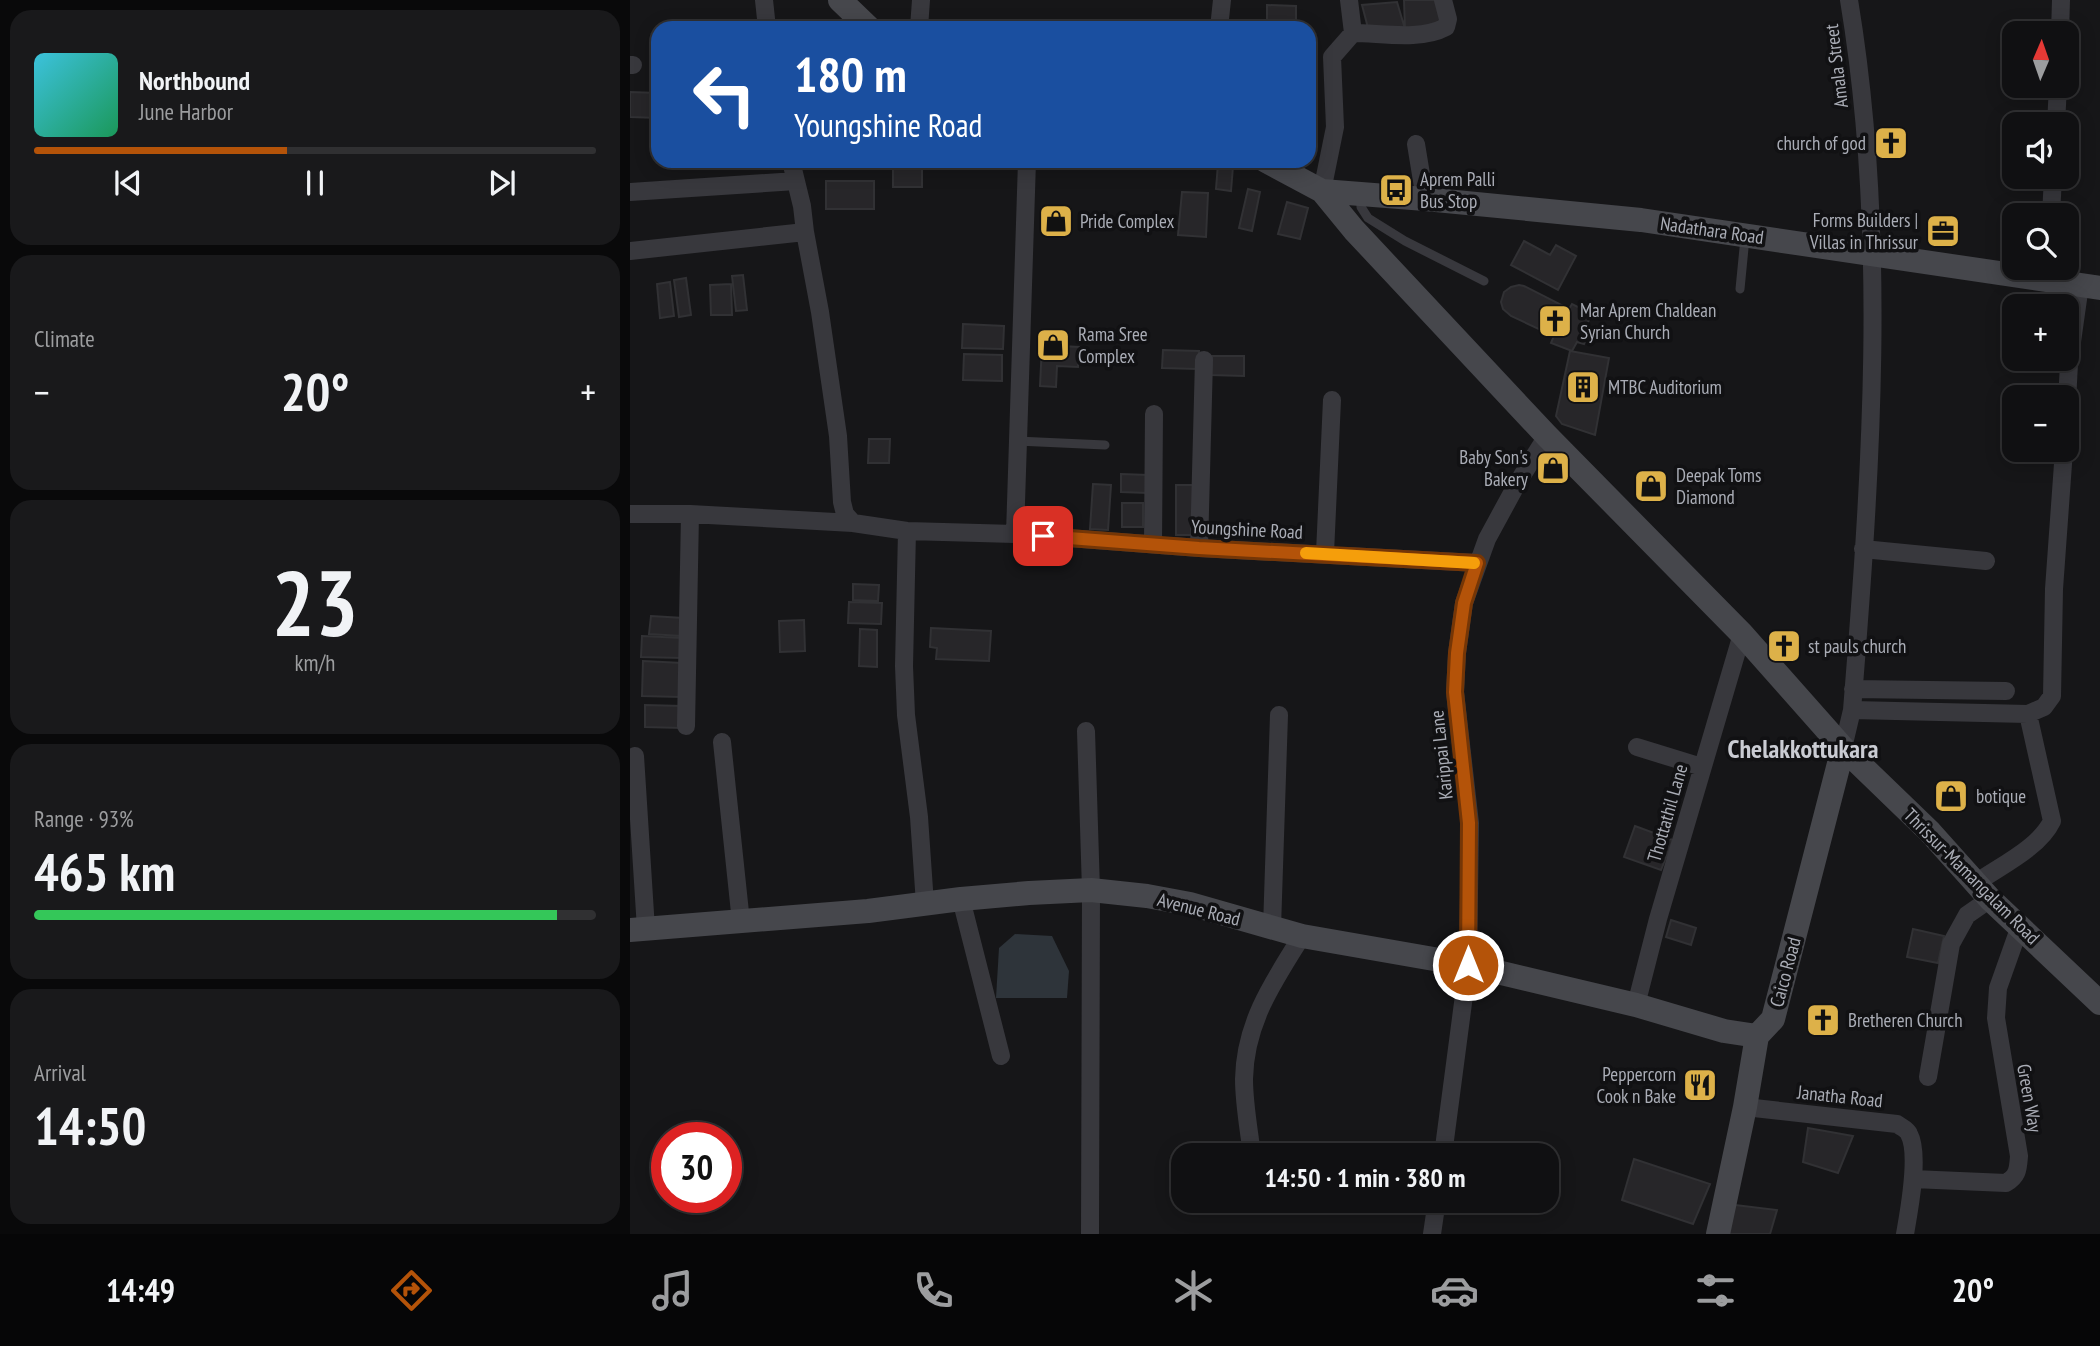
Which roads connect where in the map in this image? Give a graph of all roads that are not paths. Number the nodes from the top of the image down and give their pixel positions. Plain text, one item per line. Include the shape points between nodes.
1 (765, 0) edge
2 (840, 0) edge
3 (921, 0) edge
4 (1222, 0) edge
5 (1349, 0) edge
6 (1443, 0) edge
7 (1849, 0) edge
8 (2061, 0) edge
9 (766, 21) edge
10 (862, 21) edge
11 (920, 21) edge
12 (1220, 21) edge
13 (2060, 21) edge
14 (1353, 33) junction
15 (1416, 144) dead end
16 (793, 168) edge
17 (1027, 168) edge
18 (1279, 168) edge
19 (796, 181) junction
20 (1322, 191) junction
21 (630, 192) edge
22 (1361, 194) junction
23 (1425, 199) junction
24 (805, 232) junction
25 (1746, 234) junction
26 (630, 251) edge
27 (1871, 253) junction
28 (2002, 269) edge
29 (2068, 280) edge
30 (1484, 281) dead end
31 (2090, 286) edge
32 (1740, 289) dead end
33 (1204, 360) dead end
34 (2068, 385) edge
35 (1332, 400) dead end
36 (1154, 414) dead end
37 (1547, 436) junction
38 (1017, 440) junction
39 (1105, 445) dead end
40 (2063, 462) edge
41 (690, 513) junction
42 (630, 514) edge
43 (853, 523) junction
44 (907, 531) junction
45 (1015, 534) junction
46 (1153, 544) junction
47 (1199, 548) junction
48 (1863, 549) junction
49 (1325, 554) junction
50 (1986, 561) dead end
51 (1477, 563) junction
52 (1742, 634) junction
53 (1853, 689) junction
54 (2006, 691) dead end
55 (1852, 710) junction
56 (2028, 714) junction
57 (1279, 715) dead end
58 (686, 726) dead end
59 (1086, 731) dead end
60 (722, 742) dead end
61 (1637, 747) dead end
62 (1843, 748) junction
63 (635, 756) dead end
64 (1702, 767) junction
65 (1091, 890) junction
66 (1983, 891) junction
67 (961, 899) junction
68 (925, 904) junction
69 (741, 922) junction
70 (2020, 926) junction
71 (1272, 928) junction
72 (638, 930) edge
73 (1302, 936) junction
74 (1468, 965) junction
75 (2100, 1003) edge
76 (1636, 1005) junction
77 (1757, 1036) junction
78 (1001, 1056) dead end
79 (1928, 1077) dead end
80 (1745, 1107) junction
81 (1251, 1143) edge
82 (1445, 1143) edge
83 (1913, 1180) junction
84 (1435, 1213) edge
85 (1090, 1234) edge
86 (1432, 1234) edge
87 (1718, 1234) edge
88 (1905, 1234) edge

1 - 9 street
2 - 10 main road
3 - 11 street
4 - 12 street
5 - 14 street
6 - 14 street via 1448,19 1446,27 1438,31
7 - 27 street, Amala Street via 1862,107
8 - 13 street
14 - 20 street via 1332,57 1335,127
15 - 23 street
16 - 19 street
17 - 38 street
18 - 20 main road
19 - 21 street
19 - 24 street
20 - 22 main road, Nadathara Road
20 - 37 main road, Thrissur-Mamangalam Road
22 - 23 main road, Nadathara Road
22 - 30 lane via 1368,218
23 - 25 main road, Nadathara Road
24 - 26 street
24 - 43 street via 838,436 842,502
25 - 27 main road, Nadathara Road
25 - 32 lane
27 - 28 main road, Nadathara Road
27 - 48 street, Amala Street via 1870,454
29 - 31 main road, Nadathara Road
31 - 34 street via 2069,363
33 - 47 street
35 - 49 street
36 - 46 street
37 - 51 street, Karippai Lane
37 - 52 main road, Thrissur-Mamangalam Road
38 - 39 lane
38 - 45 street
40 - 56 street via 2052,696 2044,707
41 - 42 street, Youngshine Road
41 - 43 street, Youngshine Road
41 - 58 street
43 - 44 street, Youngshine Road
44 - 45 street, Youngshine Road
44 - 68 street via 906,715
45 - 46 street, Youngshine Road
46 - 47 street, Youngshine Road
47 - 49 street, Youngshine Road
48 - 50 street
48 - 53 street, Amala Street
49 - 51 street, Youngshine Road
51 - 74 street, Karippai Lane via 1464,603 1455,692 1469,823
52 - 62 main road, Thrissur-Mamangalam Road
52 - 64 street, Thottathil Lane
53 - 54 street
53 - 55 street, Amala Street
55 - 56 street
55 - 62 street, Amala Street
56 - 66 street via 2052,821
57 - 71 street
59 - 65 street
60 - 69 street
61 - 64 street
62 - 66 main road, Thrissur-Mamangalam Road
62 - 77 main road, Caico Road via 1773,1019
63 - 72 street
64 - 76 street, Thottathil Lane
65 - 67 main road, Avenue Road
65 - 71 main road, Avenue Road via 1190,904
65 - 85 street
66 - 70 main road, Thrissur-Mamangalam Road
66 - 79 street via 1951,944
67 - 68 main road, Avenue Road
67 - 78 street
68 - 69 main road, Avenue Road
69 - 72 main road, Avenue Road
70 - 75 main road, Thrissur-Mamangalam Road
70 - 83 street, Green Way via 1998,988 1996,1018 2019,1156 2014,1179 2006,1183
71 - 73 main road, Avenue Road
73 - 74 main road, Avenue Road
73 - 81 street via 1266,993 1247,1051 1244,1081
74 - 76 main road, Avenue Road
74 - 82 street, Karippai Lane
76 - 77 main road, Avenue Road
77 - 80 main road, Caico Road
80 - 83 street, Janatha Road via 1896,1124 1909,1132
80 - 87 main road, Caico Road
83 - 88 street, Janatha Road
84 - 86 street

